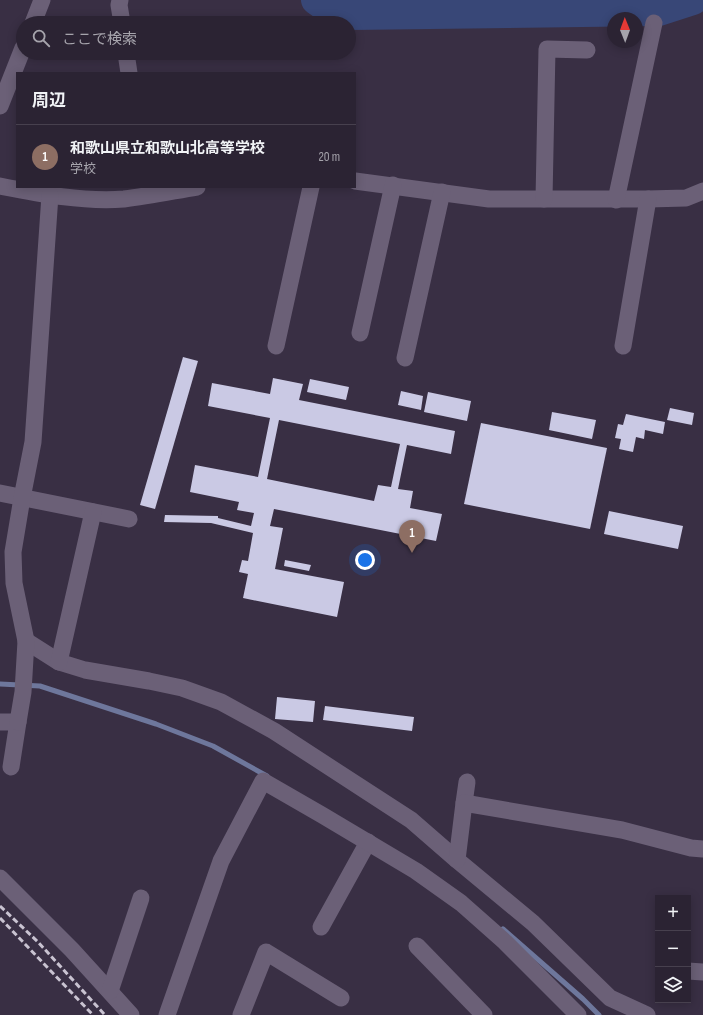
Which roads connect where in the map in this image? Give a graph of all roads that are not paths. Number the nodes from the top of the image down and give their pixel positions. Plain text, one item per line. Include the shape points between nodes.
1 (42, 0) edge
2 (120, 0) edge
3 (36, 16) edge
4 (121, 16) edge
5 (654, 23) dead end
6 (587, 50) dead end
7 (18, 60) edge
8 (127, 60) edge
9 (128, 72) edge
10 (0, 106) edge
11 (356, 181) edge
12 (393, 185) junction
13 (0, 186) edge
14 (191, 188) edge
15 (311, 188) edge
16 (703, 191) edge
17 (442, 192) junction
18 (124, 193) edge
19 (50, 196) junction
20 (544, 199) junction
21 (648, 199) junction
22 (616, 200) junction
23 (360, 333) dead end
24 (276, 346) dead end
25 (623, 346) dead end
26 (405, 358) dead end
27 (0, 493) edge
28 (22, 498) junction
29 (93, 512) junction
30 (129, 519) dead end
31 (26, 641) junction
32 (59, 662) junction
33 (0, 722) edge
34 (18, 722) junction
35 (11, 767) dead end
36 (466, 782) dead end
37 (464, 803) junction
38 (368, 842) junction
39 (703, 850) edge
40 (457, 860) junction
41 (0, 878) edge
42 (141, 898) dead end
43 (321, 927) dead end
44 (417, 946) dead end
45 (691, 971) edge
46 (703, 972) edge
47 (110, 991) junction
48 (341, 998) dead end
49 (131, 1015) edge
50 (167, 1015) edge
51 (241, 1015) edge
52 (484, 1015) edge
53 (578, 1015) edge
54 (647, 1015) edge

1 - 3 street
2 - 4 street
5 - 22 street
6 - 20 street via 547,49
7 - 10 street
8 - 9 street
11 - 12 street
12 - 17 street
12 - 23 street
13 - 19 street
14 - 18 street via 150,195
15 - 24 street
16 - 21 street via 686,198
17 - 20 street via 489,199
17 - 26 street
18 - 19 street via 95,199
19 - 28 street via 34,442
20 - 22 street
21 - 22 street
21 - 25 street
27 - 28 street
28 - 29 street
28 - 31 street via 13,552 14,584
29 - 30 street
29 - 32 street
31 - 32 street
31 - 34 street via 24,686
32 - 40 street via 85,670 182,688 221,702 274,731 410,820
33 - 34 street
34 - 35 street
36 - 37 street
37 - 39 street via 622,830
37 - 40 street
38 - 43 street
38 - 50 street via 263,781 221,861
38 - 53 street via 416,871 460,903 505,942
40 - 54 street via 533,923 610,998
41 - 47 street
42 - 47 street
44 - 52 street
45 - 46 street
47 - 49 street
48 - 51 street via 266,952

